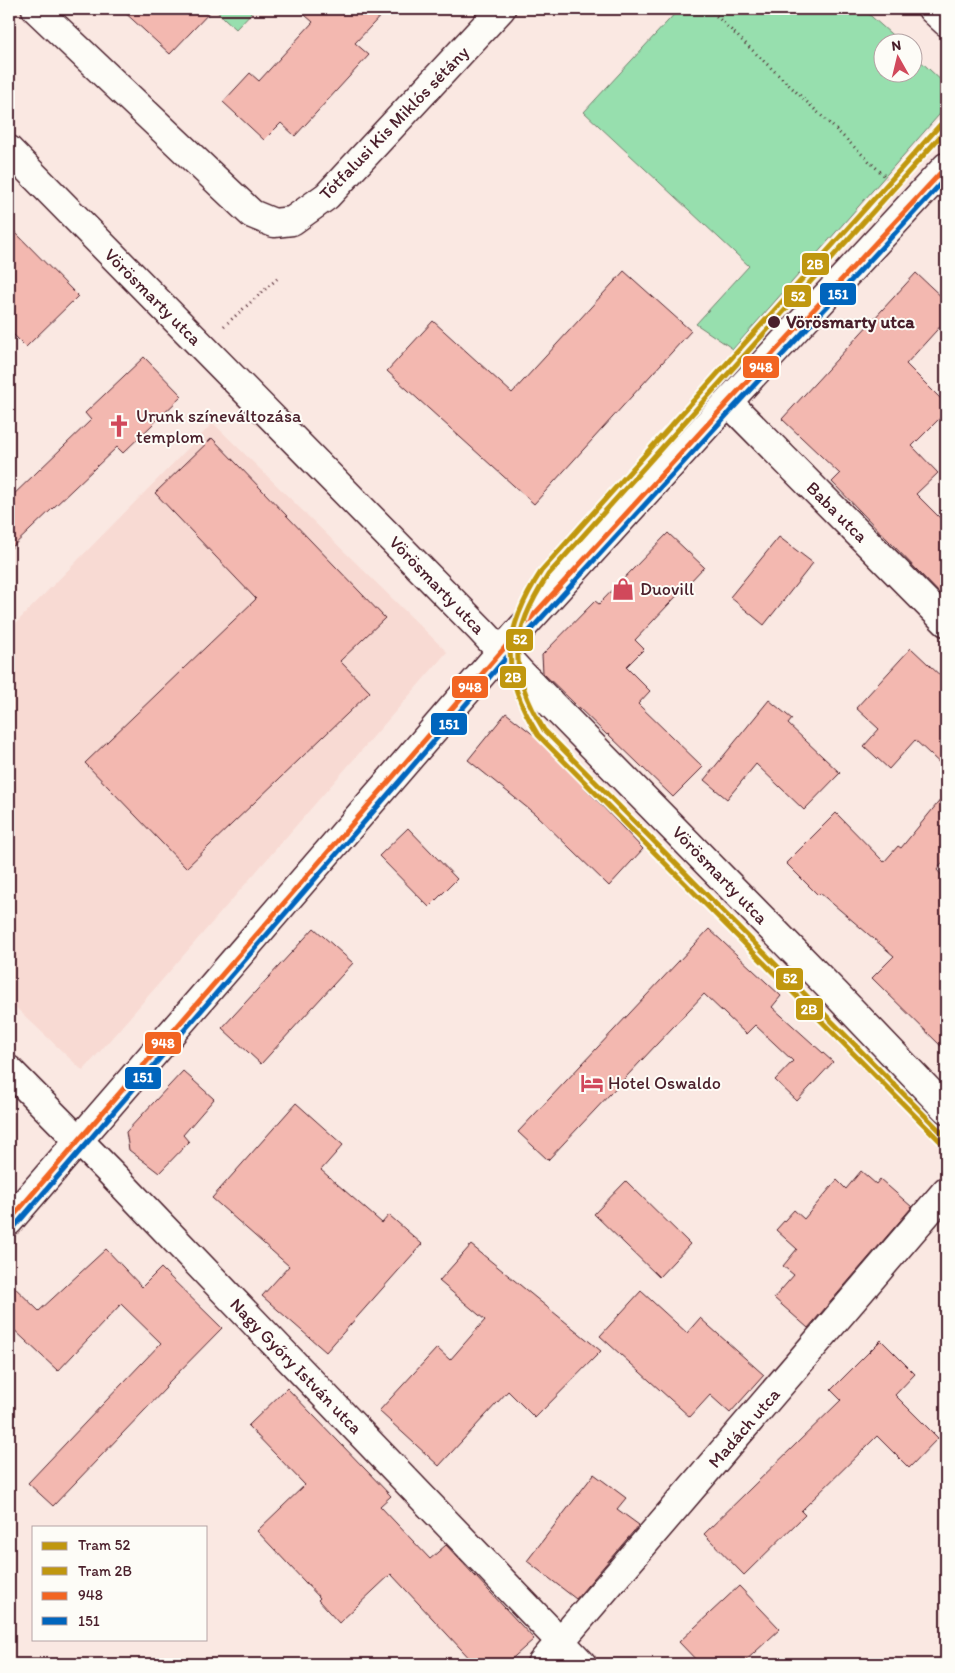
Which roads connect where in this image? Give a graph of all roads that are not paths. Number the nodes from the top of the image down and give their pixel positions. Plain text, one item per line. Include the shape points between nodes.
1 (36, 9) edge
2 (501, 9) edge
3 (932, 9) edge
4 (946, 22) edge
5 (9, 150) edge
6 (946, 167) edge
7 (728, 402) junction
8 (946, 622) edge
9 (501, 652) junction
10 (9, 1070) edge
11 (946, 1109) edge
12 (78, 1141) junction
13 (946, 1191) edge
14 (9, 1221) edge
15 (560, 1642) junction
16 (541, 1664) edge
17 (582, 1664) edge

1 - 2 street, Tótfalusi Kis Miklós sétány via 252,214 274,223 292,221 327,196
3 - 4 street
5 - 9 street, Vörösmarty utca
6 - 7 street
7 - 8 street, Baba utca
7 - 9 street
9 - 11 street, Vörösmarty utca
9 - 12 street
10 - 12 street, Nagy Győry István utca
12 - 14 street
12 - 15 street, Nagy Győry István utca
13 - 15 street, Madách utca
15 - 16 street, Madách utca
15 - 17 street, Nagy Győry István utca

